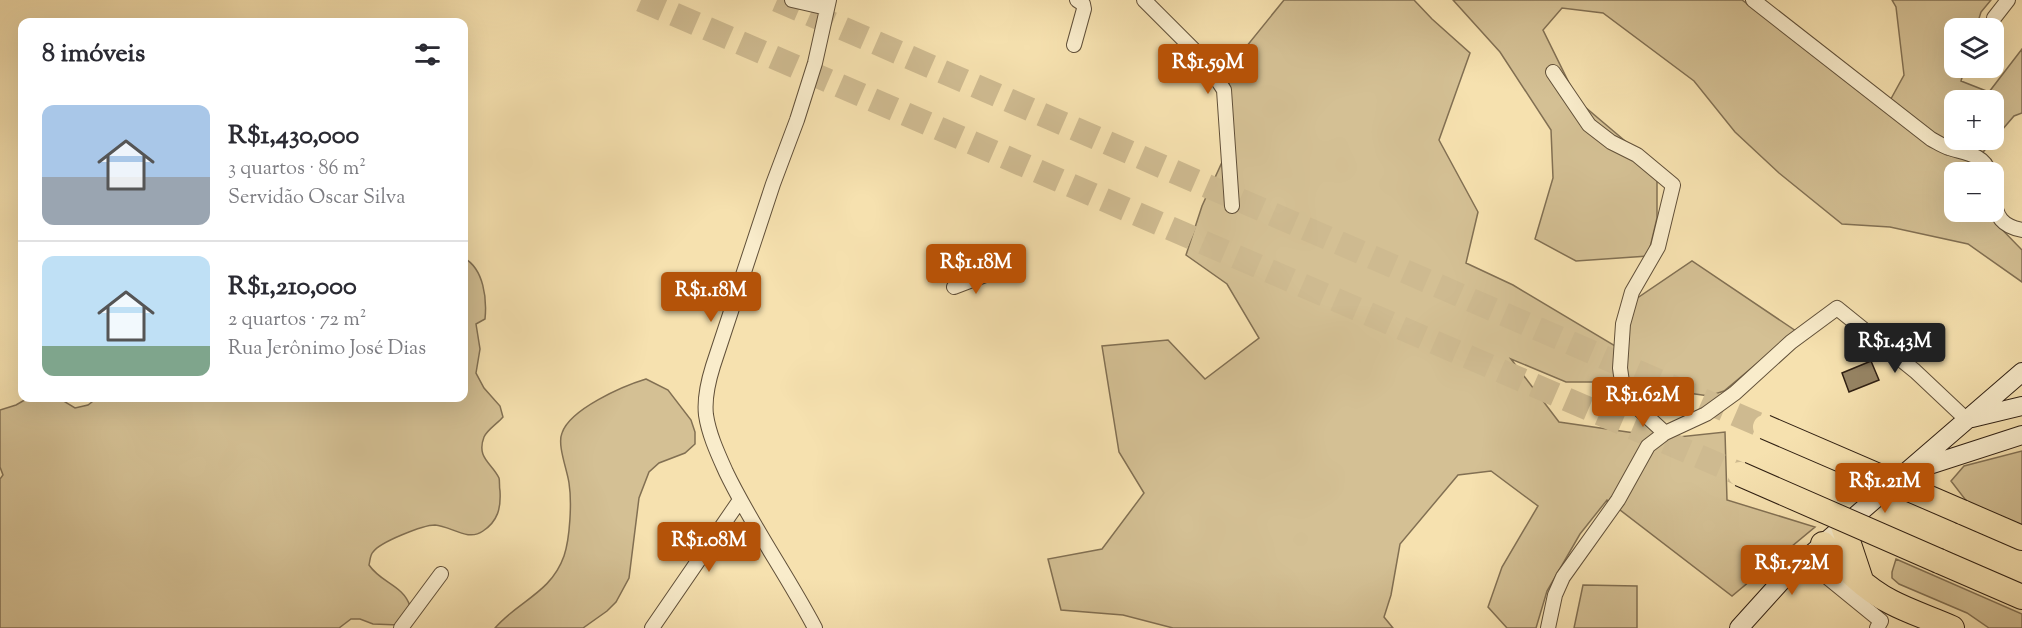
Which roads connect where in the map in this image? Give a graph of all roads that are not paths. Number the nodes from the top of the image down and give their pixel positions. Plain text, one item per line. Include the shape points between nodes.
1 (792, 0) edge
2 (1077, 0) edge
3 (1144, 0) edge
4 (1753, 0) edge
5 (2008, 0) edge
6 (828, 4) edge
7 (1994, 18) dead end
8 (1074, 45) dead end
9 (1553, 72) dead end
10 (1984, 162) edge
11 (1232, 206) dead end
12 (2002, 222) edge
13 (2022, 230) edge
14 (988, 274) dead end
15 (954, 287) dead end
16 (2022, 372) edge
17 (2022, 406) edge
18 (1967, 420) junction
19 (1765, 427) tunnel mouth
20 (1665, 433) junction
21 (2022, 435) edge
22 (1978, 449) junction
23 (1740, 474) tunnel mouth
24 (1903, 474) junction
25 (740, 500) junction
26 (1843, 526) junction
27 (2022, 538) edge
28 (1814, 551) junction
29 (441, 573) dead end
30 (1862, 582) junction
31 (2022, 597) edge
32 (1883, 617) edge
33 (401, 628) edge
34 (652, 628) edge
35 (815, 628) edge
36 (1548, 628) edge
37 (1739, 628) edge
38 (1952, 628) edge

1 - 6 street
2 - 8 street via 1084,9
3 - 11 street via 1205,61 1224,90
4 - 10 street via 1931,139
5 - 7 street
6 - 25 street via 804,96 707,386 709,428
9 - 20 street via 1588,125 1637,155 1672,185 1658,247 1632,292 1623,324 1620,368 1628,398
12 - 13 street
14 - 15 street
16 - 18 main road
17 - 18 main road
18 - 20 street via 1915,371 1837,308 1791,342 1735,393 1706,414
18 - 22 main road via 1966,437
18 - 24 main road
19 - 27 highway, bridge
20 - 36 street via 1648,446 1618,500 1563,578
21 - 22 main road
22 - 24 main road
23 - 31 highway, bridge
24 - 26 main road
25 - 34 street
25 - 35 street
26 - 28 main road
26 - 30 highway
28 - 30 highway via 1836,558
28 - 32 street
28 - 37 main road
29 - 33 street
30 - 32 highway
32 - 38 highway

